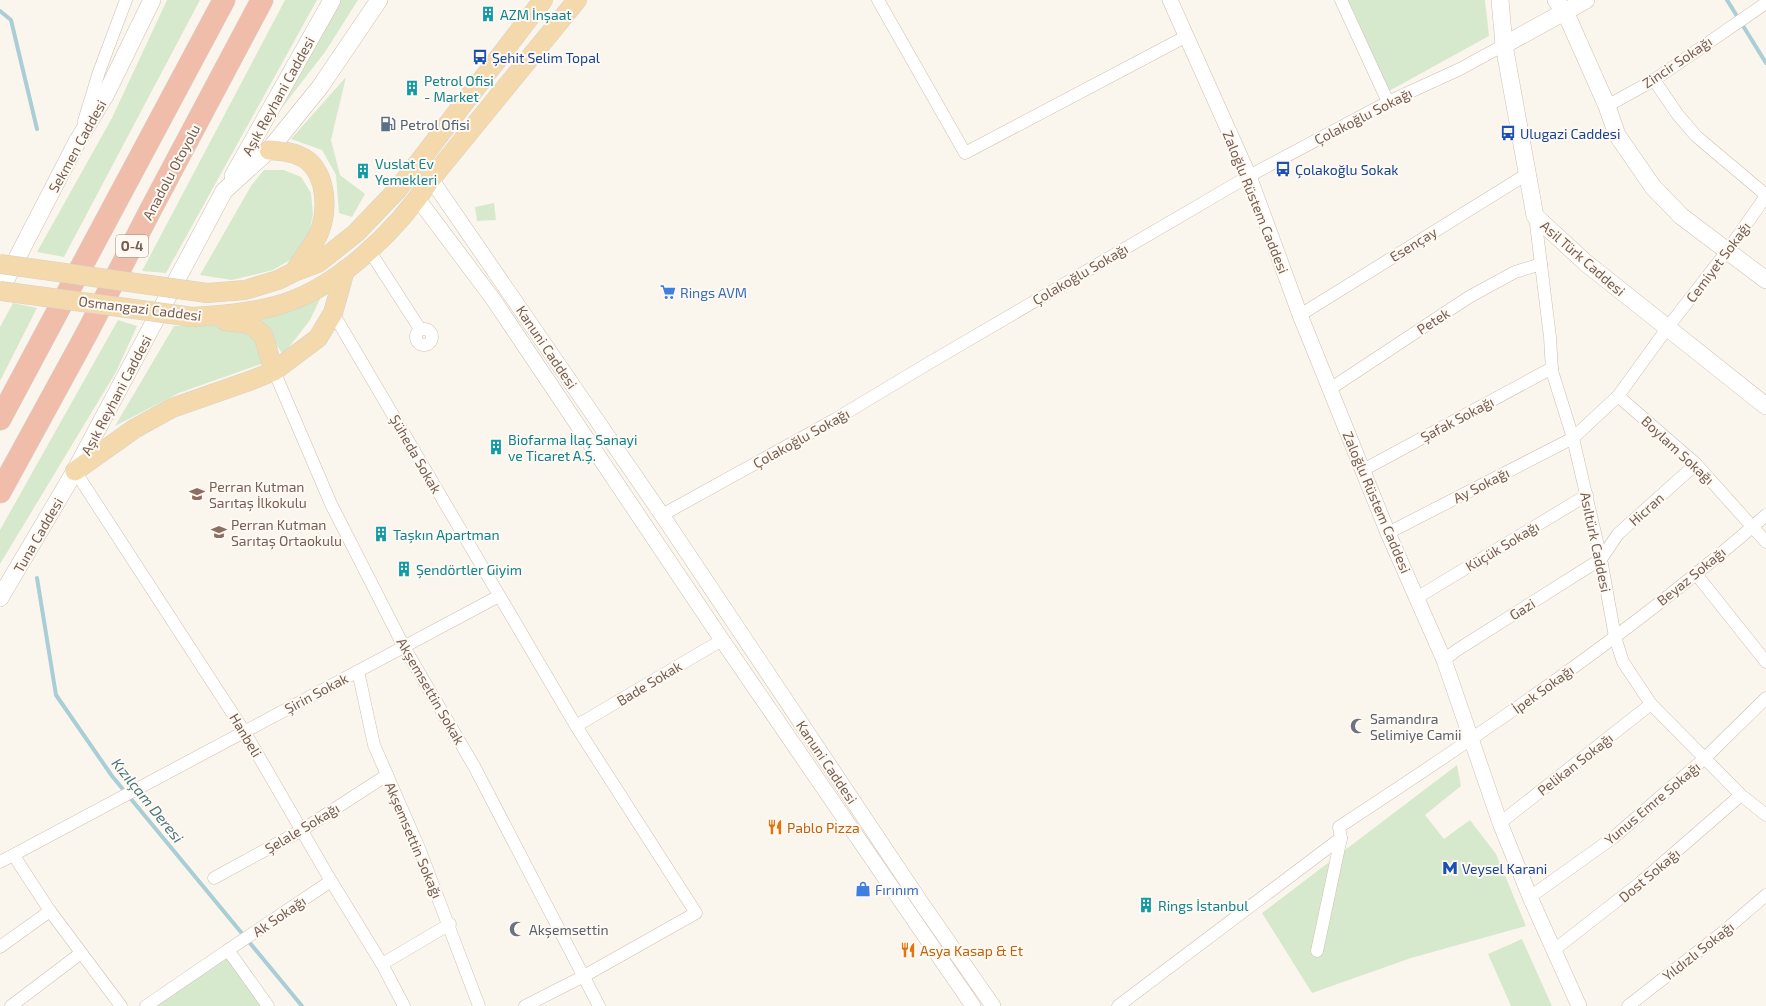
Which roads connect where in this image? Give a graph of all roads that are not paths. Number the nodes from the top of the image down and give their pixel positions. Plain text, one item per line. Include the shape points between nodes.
1 (126, 0) edge
2 (152, 0) edge
3 (224, 0) edge
4 (262, 0) edge
5 (332, 0) edge
6 (379, 0) edge
7 (578, 0) edge
8 (878, 0) edge
9 (1170, 0) edge
10 (1341, 0) edge
11 (1500, 0) edge
12 (1585, 0) edge
13 (542, 1) edge
14 (1766, 3) edge
15 (1562, 4) edge
16 (1185, 37) junction
17 (1504, 46) junction
18 (1654, 80) junction
19 (1388, 102) junction
20 (1607, 106) junction
21 (77, 142) junction
22 (269, 150) junction
23 (409, 174) junction
24 (1527, 174) junction
25 (1249, 176) junction
26 (431, 179) junction
27 (224, 192) junction
28 (1766, 196) edge
29 (418, 199) junction
30 (1535, 216) junction
31 (370, 250) junction
32 (1728, 250) junction
33 (0, 264) edge
34 (1541, 264) junction
35 (345, 270) junction
36 (294, 272) junction
37 (1766, 280) edge
38 (0, 291) edge
39 (333, 313) junction
40 (1300, 315) junction
41 (193, 317) junction
42 (1668, 327) junction
43 (420, 329) dead end
44 (1552, 368) junction
45 (274, 371) junction
46 (1330, 389) junction
47 (1618, 396) junction
48 (1766, 406) edge
49 (0, 419) edge
50 (1573, 438) junction
51 (1696, 464) junction
52 (1363, 470) junction
53 (75, 472) junction
54 (0, 492) edge
55 (1587, 495) junction
56 (1766, 514) edge
57 (662, 515) junction
58 (645, 526) junction
59 (1753, 526) junction
60 (1388, 533) junction
61 (1766, 542) edge
62 (1601, 559) junction
63 (1696, 574) junction
64 (499, 596) junction
65 (1418, 597) junction
66 (0, 598) edge
67 (1616, 637) junction
68 (722, 640) junction
69 (404, 647) junction
70 (1444, 660) junction
71 (1766, 662) edge
72 (358, 671) junction
73 (1766, 698) edge
74 (1651, 704) junction
75 (576, 726) junction
76 (244, 731) junction
77 (1471, 741) junction
78 (1705, 758) junction
79 (387, 775) junction
80 (1741, 795) junction
81 (1766, 815) edge
82 (1500, 823) junction
83 (302, 830) junction
84 (1341, 838) junction
85 (14, 856) junction
86 (0, 862) edge
87 (214, 878) dead end
88 (331, 881) junction
89 (1766, 895) edge
90 (1530, 897) junction
91 (50, 911) junction
92 (450, 924) junction
93 (0, 947) edge
94 (228, 950) junction
95 (1554, 950) junction
96 (1317, 951) dead end
97 (81, 953) junction
98 (382, 964) junction
99 (584, 976) junction
100 (11, 1006) edge
101 (121, 1006) edge
102 (146, 1006) edge
103 (268, 1006) edge
104 (404, 1006) edge
105 (479, 1006) edge
106 (525, 1006) edge
107 (599, 1006) edge
108 (973, 1006) edge
109 (994, 1006) edge
110 (1118, 1006) edge
111 (1579, 1006) edge
112 (1628, 1006) edge

1 - 21 street
2 - 21 main road, Sekmen Caddesi via 106,94
3 - 49 highway, O-4
4 - 54 highway, Anadolu Otoyolu / O-4 via 87,334
5 - 27 main road, Aşık Reyhani Caddesi
6 - 22 main road, Aşık Reyhani Caddesi via 320,87
7 - 26 main road, Osmangazi Caddesi
8 - 16 street via 965,153
9 - 16 street, Zaloğlu Rüstem Caddesi
10 - 19 street
11 - 17 main road, Asil Türk Caddesi
12 - 15 main road
13 - 23 main road, Osmangazi Caddesi
14 - 18 street, Zincir Sokağı
15 - 17 main road
15 - 20 main road
16 - 25 street, Zaloğlu Rüstem Caddesi
17 - 19 street, Çolakoğlu Sokağı
17 - 24 main road, Asil Türk Caddesi
18 - 20 street, Zincir Sokağı
18 - 28 street via 1696,136
19 - 25 street, Çolakoğlu Sokağı
20 - 32 main road via 1618,136 1653,187 1681,216
21 - 38 main road, Sekmen Caddesi
22 - 27 main road, Aşık Reyhani Caddesi
22 - 36 main road via 288,152 307,160 321,181 324,198 320,230
23 - 26 main road
23 - 29 main road
23 - 36 main road, Osmangazi Caddesi via 356,233 318,263
24 - 30 main road, Asil Türk Caddesi
24 - 40 street, Esençay
25 - 40 street, Zaloğlu Rüstem Caddesi
25 - 57 street, Çolakoğlu Sokağı via 834,420
26 - 29 main road, Osmangazi Caddesi
26 - 57 street, Kanuni Caddesi
27 - 53 main road, Aşık Reyhani Caddesi
28 - 32 street, Cemiyet Sokağı
29 - 31 main road, Osmangazi Caddesi
29 - 58 street, Kanuni Caddesi via 492,300
30 - 34 street, Asıltürk Caddesi
30 - 42 main road, Asil Türk Caddesi via 1586,263
31 - 35 main road, Osmangazi Caddesi
31 - 43 street
32 - 37 main road
32 - 42 street, Cemiyet Sokağı
33 - 36 main road, Osmangazi Caddesi, bridge via 207,293 245,290
34 - 44 street, Asıltürk Caddesi
34 - 46 street, Petek via 1515,272 1469,297
35 - 39 main road
35 - 41 main road, Osmangazi Caddesi via 308,293 276,306
38 - 41 main road, Osmangazi Caddesi, bridge
39 - 45 main road via 318,338
39 - 64 street, Şüheda Sokak
40 - 46 street, Zaloğlu Rüstem Caddesi
41 - 45 main road via 250,324 263,335
42 - 47 street, Cemiyet Sokağı
42 - 48 main road, Asil Türk Caddesi
44 - 50 street, Asıltürk Caddesi
44 - 52 street, Şafak Sokağı
45 - 53 main road via 172,408 134,429
45 - 69 street, Akşemsettin Sokak via 331,504
46 - 52 street, Zaloğlu Rüstem Caddesi
47 - 50 street, Ay Sokağı
47 - 51 street, Boylam Sokağı
50 - 55 street, Asıltürk Caddesi
50 - 60 street, Ay Sokağı
51 - 59 street, Boylam Sokağı
51 - 62 street, Hicran via 1618,534
52 - 60 street, Zaloğlu Rüstem Caddesi
53 - 66 main road, Tuna Caddesi
53 - 76 street, Hanbeli
55 - 62 street, Asıltürk Caddesi
55 - 65 street, Küçük Sokağı
56 - 59 street, Beyaz Sokağı
57 - 58 street
57 - 109 street, Kanuni Caddesi via 920,901
58 - 68 street, Kanuni Caddesi
59 - 61 street, Boylam Sokağı
59 - 63 street, Beyaz Sokağı
60 - 65 street, Zaloğlu Rüstem Caddesi
62 - 67 street, Asıltürk Caddesi
62 - 70 street, Gazi
63 - 67 street, Beyaz Sokağı
63 - 71 street
64 - 69 street, Şirin Sokak
64 - 75 street, Şüheda Sokak
65 - 70 street, Zaloğlu Rüstem Caddesi
67 - 74 street, Asıltürk Caddesi via 1623,662
67 - 77 street, İpek Sokağı
68 - 75 street, Bade Sokak
68 - 108 street, Kanuni Caddesi
69 - 72 street, Şirin Sokak
69 - 99 street, Akşemsettin Sokak via 474,766
70 - 77 street, Zaloğlu Rüstem Caddesi
72 - 76 street, Şirin Sokak
72 - 79 street, Akşemsettin Sokağı via 374,745
73 - 78 street, Yunus Emre Sokağı
74 - 78 street, Asıltürk Caddesi
74 - 82 street, Pelikan Sokağı
75 - 99 street, Şüheda Sokak via 696,913
76 - 83 street, Hanbeli
76 - 85 street, Şirin Sokak
77 - 82 street, Zaloğlu Rüstem Caddesi
77 - 84 street, İpek Sokağı via 1339,827
78 - 80 street, Asıltürk Caddesi
78 - 90 street, Yunus Emre Sokağı via 1614,836
79 - 83 street, Şelale Sokağı
79 - 92 street, Akşemsettin Sokağı
80 - 81 street, Asıltürk Caddesi
80 - 95 street, Dost Sokağı via 1641,882
82 - 90 street, Zaloğlu Rüstem Caddesi
83 - 87 street, Şelale Sokağı
83 - 88 street, Hanbeli
84 - 96 street
84 - 110 street
85 - 86 street, Şirin Sokak
85 - 91 street
88 - 94 street, Ak Sokağı
88 - 98 street, Hanbeli
89 - 112 street, Yıldızlı Sokağı via 1722,933
90 - 95 street, Zaloğlu Rüstem Caddesi
91 - 93 street
91 - 97 street
92 - 98 street
92 - 105 street, Akşemsettin Sokağı
94 - 102 street, Ak Sokağı
94 - 103 street
95 - 111 street, Zaloğlu Rüstem Caddesi
97 - 100 street
97 - 101 street
98 - 104 street, Hanbeli
99 - 106 street
99 - 107 street, Akşemsettin Sokak

